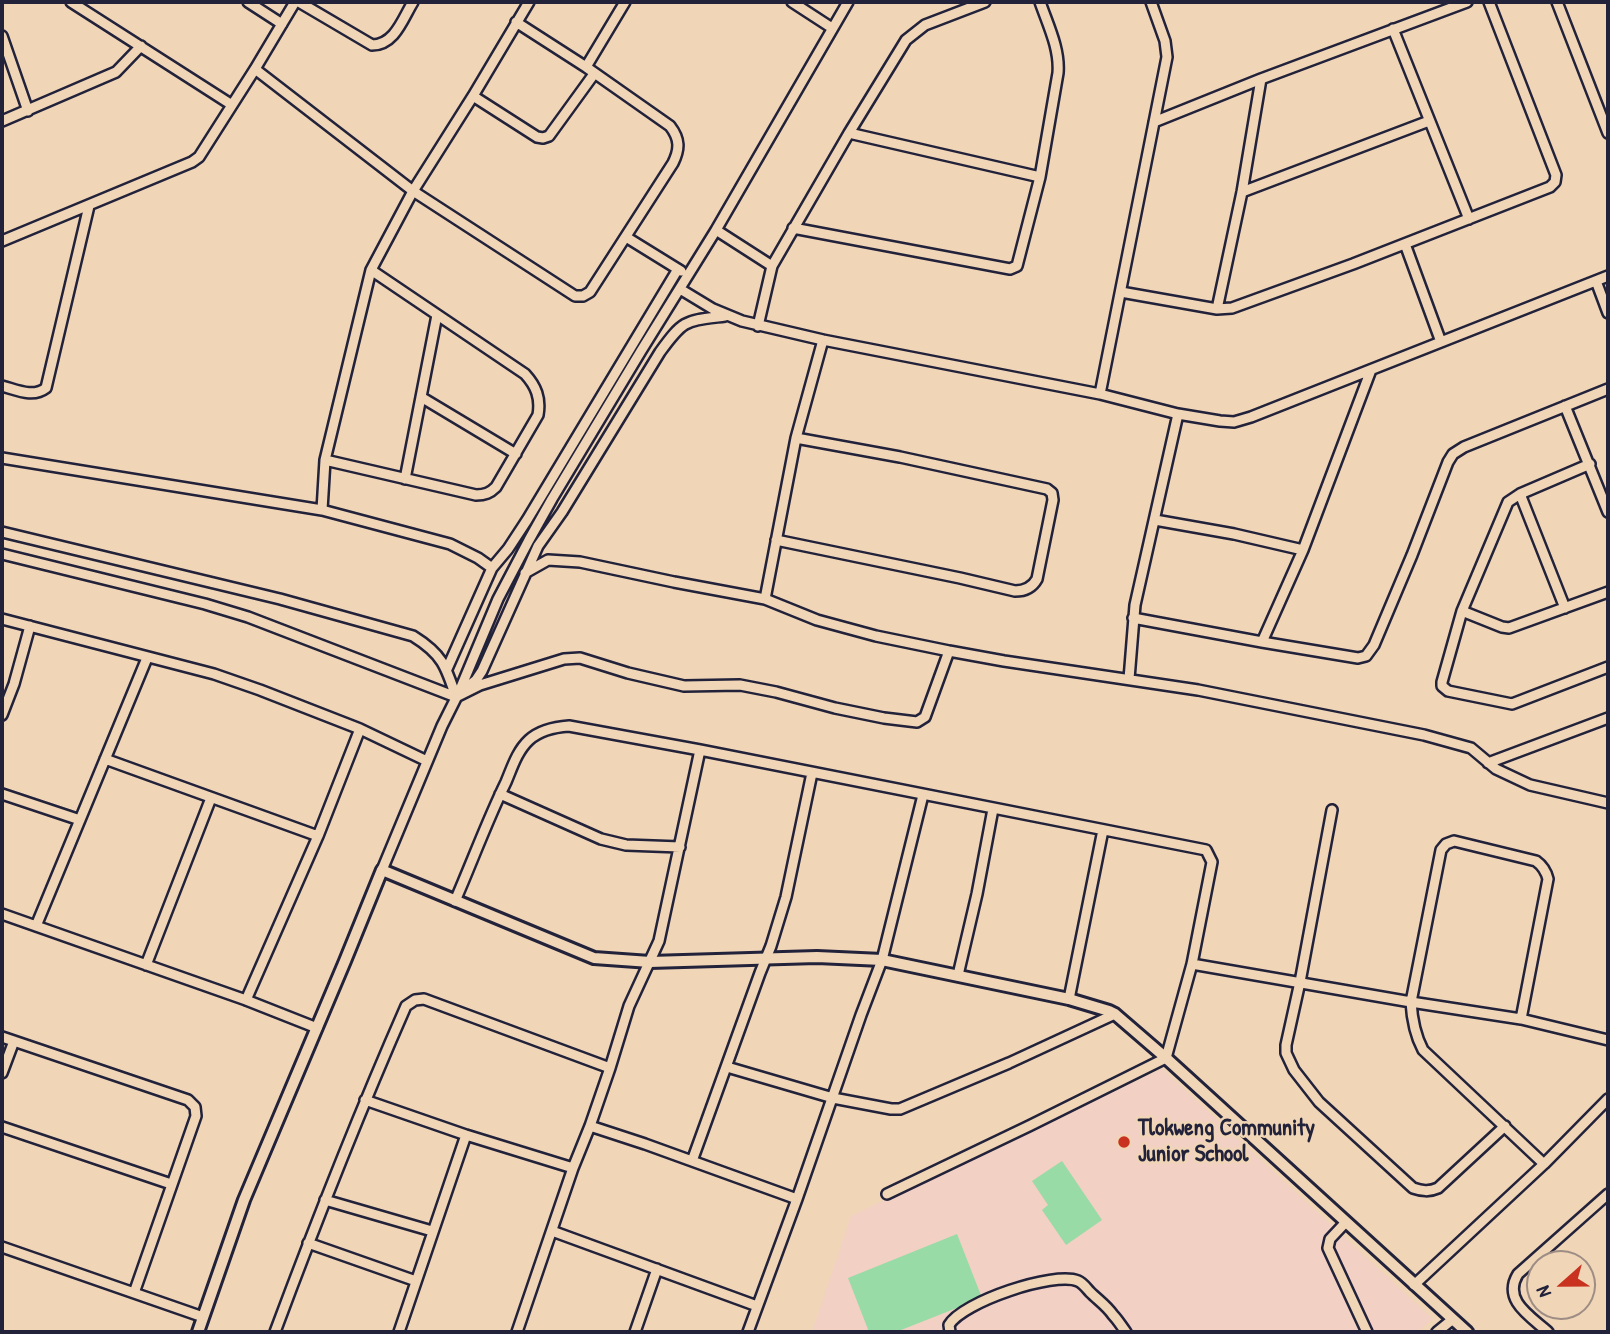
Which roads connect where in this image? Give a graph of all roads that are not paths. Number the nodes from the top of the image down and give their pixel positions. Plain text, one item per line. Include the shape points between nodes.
1 (71, 2) edge
2 (248, 2) edge
3 (297, 2) edge
4 (414, 2) edge
5 (529, 2) edge
6 (625, 2) edge
7 (792, 2) edge
8 (848, 2) edge
9 (985, 2) edge
10 (1040, 2) edge
11 (1151, 2) edge
12 (1467, 2) edge
13 (1489, 2) edge
14 (1557, 2) edge
15 (516, 22) junction
16 (282, 24) junction
17 (832, 27) junction
18 (1392, 29) junction
19 (2, 36) edge
20 (141, 46) junction
21 (256, 69) junction
22 (590, 71) junction
23 (1261, 79) junction
24 (473, 96) junction
25 (232, 105) junction
26 (28, 111) junction
27 (2, 121) edge
28 (1429, 121) junction
29 (1154, 122) junction
30 (849, 133) junction
31 (1608, 133) edge
32 (1040, 177) junction
33 (413, 191) junction
34 (1242, 192) junction
35 (89, 206) junction
36 (1469, 219) junction
37 (793, 229) junction
38 (716, 230) junction
39 (626, 237) junction
40 (2, 241) edge
41 (1405, 244) junction
42 (772, 266) junction
43 (678, 269) junction
44 (371, 270) junction
45 (688, 275) junction
46 (1608, 276) edge
47 (1596, 281) junction
48 (680, 289) junction
49 (1121, 292) junction
50 (1217, 309) junction
51 (1608, 313) edge
52 (437, 315) junction
53 (727, 315) junction
54 (758, 326) junction
55 (823, 341) junction
56 (1441, 342) junction
57 (1371, 370) junction
58 (2, 386) edge
59 (1608, 389) edge
60 (1100, 394) junction
61 (421, 397) junction
62 (1565, 406) junction
63 (1178, 414) junction
64 (796, 438) junction
65 (516, 454) junction
66 (2, 458) edge
67 (325, 460) junction
68 (1590, 464) junction
69 (405, 479) junction
70 (1520, 494) junction
71 (322, 510) junction
72 (1608, 512) edge
73 (1155, 520) junction
74 (2, 532) edge
75 (776, 540) junction
76 (1303, 550) junction
77 (2, 554) edge
78 (492, 568) junction
79 (525, 573) junction
80 (1608, 592) edge
81 (765, 599) junction
82 (1565, 608) junction
83 (1462, 611) junction
84 (1133, 618) junction
85 (2, 619) edge
86 (30, 626) junction
87 (1262, 642) junction
88 (949, 651) junction
89 (147, 658) junction
90 (1608, 667) edge
91 (447, 669) junction
92 (1129, 679) junction
93 (458, 695) junction
94 (2, 715) edge
95 (1608, 718) edge
96 (360, 729) junction
97 (700, 750) junction
98 (105, 759) junction
99 (428, 761) junction
100 (1488, 763) junction
101 (812, 773) junction
102 (2, 794) edge
103 (500, 794) junction
104 (923, 795) junction
105 (211, 798) junction
106 (1608, 803) edge
107 (993, 809) junction
108 (1332, 810) dead end
109 (80, 821) junction
110 (1103, 830) junction
111 (318, 836) junction
112 (680, 847) junction
113 (382, 870) junction
114 (455, 901) junction
115 (2, 914) edge
116 (36, 926) junction
117 (766, 958) junction
118 (882, 960) junction
119 (650, 962) junction
120 (1192, 964) junction
121 (146, 965) junction
122 (958, 975) junction
123 (1300, 982) junction
124 (1069, 999) junction
125 (246, 1000) junction
126 (1411, 1002) junction
127 (1115, 1014) junction
128 (1521, 1019) junction
129 (317, 1028) junction
130 (2, 1037) edge
131 (1608, 1040) edge
132 (14, 1041) junction
133 (1166, 1058) junction
134 (727, 1067) junction
135 (610, 1068) junction
136 (2, 1073) edge
137 (833, 1098) junction
138 (1608, 1099) edge
139 (365, 1100) junction
140 (590, 1126) junction
141 (1506, 1126) junction
142 (2, 1127) edge
143 (466, 1135) junction
144 (692, 1161) junction
145 (1544, 1164) junction
146 (573, 1168) junction
147 (171, 1184) junction
148 (887, 1194) dead end
149 (1608, 1194) edge
150 (797, 1199) junction
151 (324, 1200) junction
152 (1346, 1222) junction
153 (432, 1231) junction
154 (552, 1231) junction
155 (308, 1243) junction
156 (3, 1251) edge
157 (657, 1269) junction
158 (416, 1281) junction
159 (1414, 1285) junction
160 (134, 1293) junction
161 (757, 1306) junction
162 (204, 1317) junction
163 (1453, 1319) junction
164 (198, 1332) edge
165 (275, 1332) edge
166 (399, 1332) edge
167 (517, 1332) edge
168 (635, 1332) edge
169 (748, 1332) edge
170 (950, 1332) edge
171 (1126, 1332) edge
172 (1367, 1332) edge
173 (1437, 1332) edge
174 (1466, 1332) edge
175 (1548, 1332) edge

1 - 20 street
2 - 16 street
3 - 4 street via 378,45 391,38
3 - 16 street
5 - 15 street
6 - 22 street
7 - 17 street
8 - 17 street
9 - 30 street via 912,34
10 - 32 street via 1059,63
11 - 29 street via 1167,50
12 - 18 street
13 - 36 street via 1556,175 1550,187
14 - 31 street
15 - 22 street
15 - 24 street
16 - 21 street
17 - 38 street
18 - 23 street
18 - 28 street
19 - 26 street
20 - 25 street
20 - 26 street via 116,72
21 - 25 street
21 - 33 street
22 - 24 street via 547,138 537,137
22 - 39 street via 670,126 679,144 673,163
23 - 29 street
23 - 34 street
24 - 33 street
25 - 35 street via 199,158
26 - 27 street
28 - 34 street
28 - 36 street
29 - 49 street
30 - 32 street
30 - 37 street
32 - 37 street via 1019,264 1013,269
33 - 39 street via 575,296 590,292
33 - 44 street
34 - 50 street
35 - 40 street
35 - 58 street via 46,388 33,394
36 - 41 street
37 - 42 street
38 - 42 street
38 - 45 street
39 - 43 street
41 - 50 street via 1232,308
41 - 56 street
42 - 54 street
43 - 45 street
43 - 78 street via 527,520
44 - 52 street
44 - 67 street
45 - 48 street
46 - 47 street
47 - 51 street
47 - 56 street
48 - 53 street
48 - 93 street via 551,499 498,599
49 - 50 street
49 - 60 street
52 - 61 street
52 - 65 street via 532,382 540,404 538,415
53 - 54 street
53 - 79 street via 691,320 676,330
54 - 55 street
55 - 60 street
55 - 64 street
56 - 57 street
57 - 63 street via 1243,420
57 - 76 street
59 - 62 street
60 - 63 street
61 - 65 street
61 - 69 street
62 - 68 street
62 - 87 street via 1464,447 1450,458 1366,656
63 - 73 street
64 - 75 street
64 - 75 street via 1047,489 1053,500 1037,579 1022,591
65 - 69 street via 488,494
66 - 71 street
67 - 69 street
67 - 71 street
68 - 70 street
68 - 72 street
70 - 82 street
70 - 83 street via 1508,502
71 - 78 street via 450,544
73 - 76 street
73 - 84 street
74 - 91 street via 414,636 429,646
75 - 81 street
76 - 87 street
77 - 93 street via 248,617
78 - 91 street
79 - 81 street via 548,560 580,562
79 - 93 street via 482,671
80 - 82 street
81 - 88 street via 817,620
82 - 83 street via 1509,628
83 - 90 street via 1442,677 1442,686 1448,691 1509,704
84 - 87 street
84 - 92 street
85 - 86 street
86 - 89 street
86 - 94 street
88 - 92 street
88 - 93 street via 925,717 917,722 740,685 684,687 575,657
89 - 96 street via 214,674
89 - 98 street
91 - 93 street
92 - 100 street via 1424,735 1471,748
93 - 99 street
95 - 100 street
96 - 99 street
96 - 111 street
97 - 101 street
97 - 103 street via 554,727 521,749
97 - 112 street
98 - 105 street
98 - 109 street
99 - 113 street
100 - 106 street via 1530,785
101 - 104 street
101 - 117 street via 786,897
102 - 109 street
103 - 112 street via 601,839
103 - 114 street
104 - 107 street
104 - 118 street
105 - 111 street
105 - 121 street
107 - 110 street
107 - 122 street
108 - 123 street
109 - 116 street
110 - 120 street via 1209,853 1212,862
110 - 124 street
111 - 125 street
112 - 119 street via 666,917
113 - 114 street
113 - 129 street
114 - 119 street via 594,958
115 - 116 street
116 - 121 street
117 - 118 street
117 - 119 street
117 - 134 street
118 - 122 street
118 - 137 street
119 - 135 street via 629,1006
120 - 123 street
120 - 133 street
121 - 125 street
122 - 124 street
123 - 126 street
123 - 141 street via 1286,1045 1289,1061 1319,1102 1413,1188 1438,1188
124 - 127 street
125 - 129 street
126 - 128 street
126 - 128 street via 1441,849 1454,841 1536,861 1547,874
126 - 141 street via 1423,1049
127 - 133 street
127 - 137 street via 908,1107 891,1109
128 - 131 street
129 - 162 street via 244,1200
130 - 132 street
132 - 136 street
132 - 147 street via 191,1102 196,1116
133 - 148 street
133 - 152 street
134 - 137 street
134 - 144 street
135 - 139 street via 419,999 406,1006
135 - 140 street
137 - 150 street
138 - 145 street
139 - 143 street
139 - 151 street
140 - 144 street
140 - 146 street
141 - 145 street
142 - 147 street
143 - 146 street
143 - 153 street
144 - 150 street
145 - 159 street
146 - 154 street
147 - 160 street
149 - 175 street via 1514,1281 1514,1298
150 - 161 street
151 - 153 street
151 - 155 street
152 - 159 street
152 - 172 street via 1328,1248
153 - 158 street
154 - 157 street
154 - 167 street
155 - 158 street
155 - 165 street
156 - 160 street
157 - 161 street
157 - 168 street
158 - 166 street
159 - 163 street
160 - 162 street
161 - 169 street
162 - 164 street
163 - 173 street
163 - 174 street
170 - 171 street via 955,1316 978,1303 1019,1287 1065,1280 1080,1282

